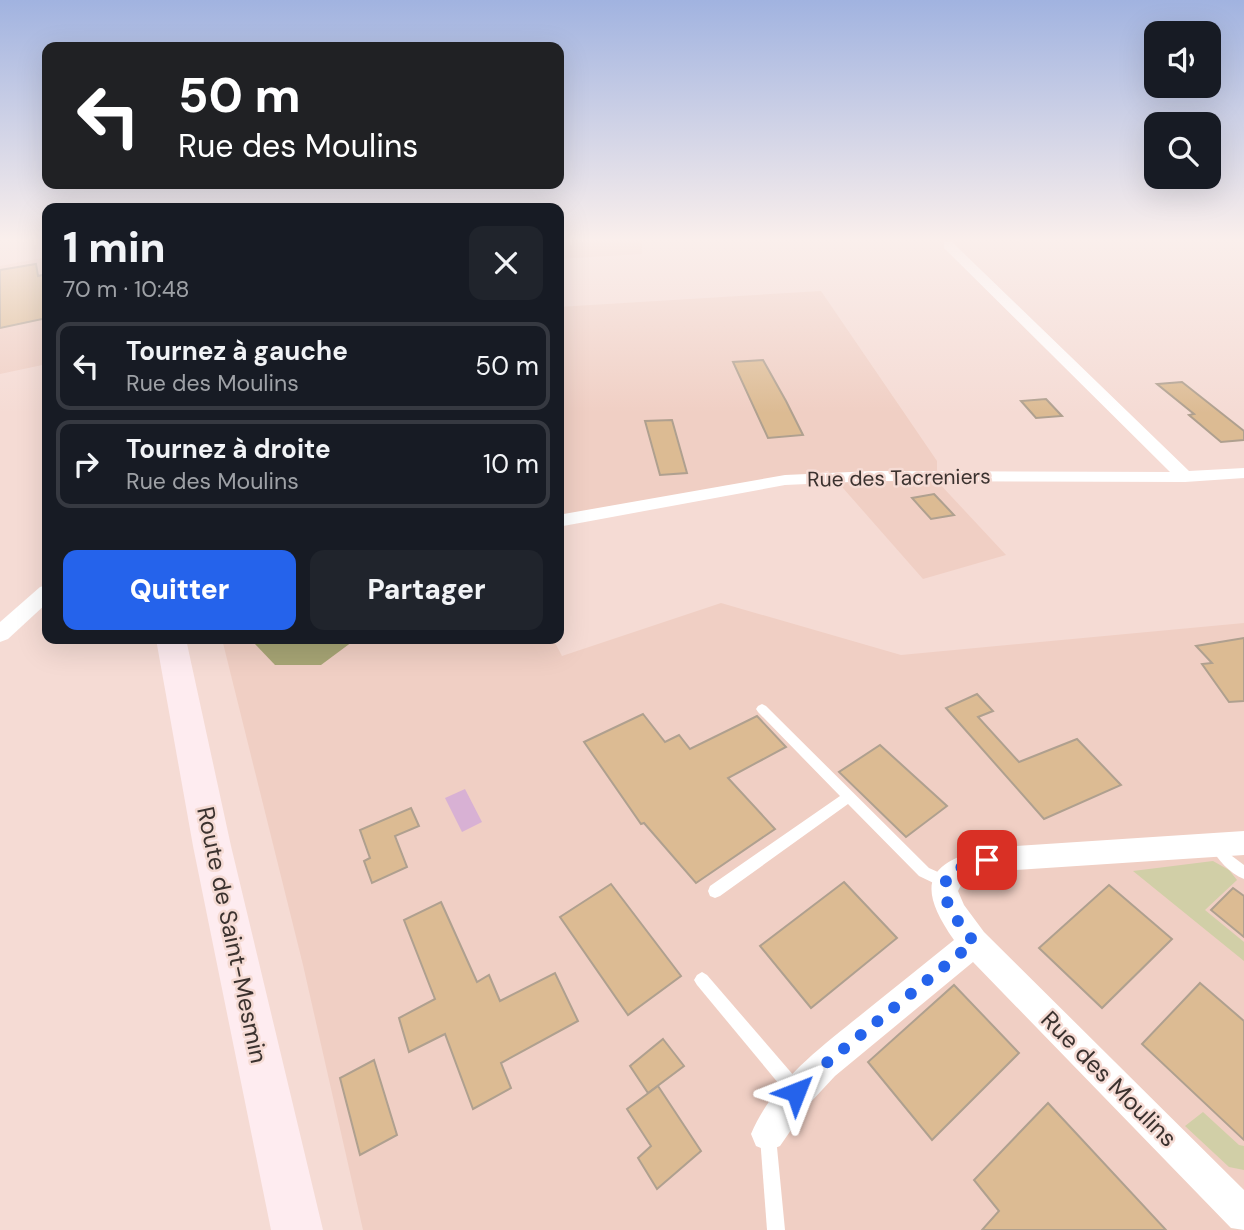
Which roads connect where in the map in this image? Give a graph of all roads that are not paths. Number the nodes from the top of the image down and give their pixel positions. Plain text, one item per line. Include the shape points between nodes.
1 (1003, 298) edge
2 (1244, 473) edge
3 (1185, 477) junction
4 (564, 520) edge
5 (42, 596) edge
6 (0, 634) edge
7 (172, 644) edge
8 (762, 709) dead end
9 (849, 797) junction
10 (1230, 844) edge
11 (1244, 873) edge
12 (943, 882) junction
13 (715, 891) dead end
14 (974, 942) junction
15 (702, 980) dead end
16 (796, 1092) junction
17 (768, 1134) joint
18 (1244, 1215) edge
19 (297, 1230) edge
20 (776, 1230) edge

1 - 3 street
2 - 3 street, Rue des Tacreniers
3 - 4 street, Rue des Tacreniers via 785,480
5 - 6 street
7 - 19 main road, Route de Saint-Mesmin
8 - 9 lane
9 - 12 lane via 924,872
9 - 13 lane
10 - 11 lane via 1227,860
10 - 12 street via 987,860 966,863
12 - 14 street, Rue des Moulins via 951,914
14 - 16 street
14 - 18 street, Rue des Moulins
15 - 16 lane
16 - 17 street
17 - 20 lane

